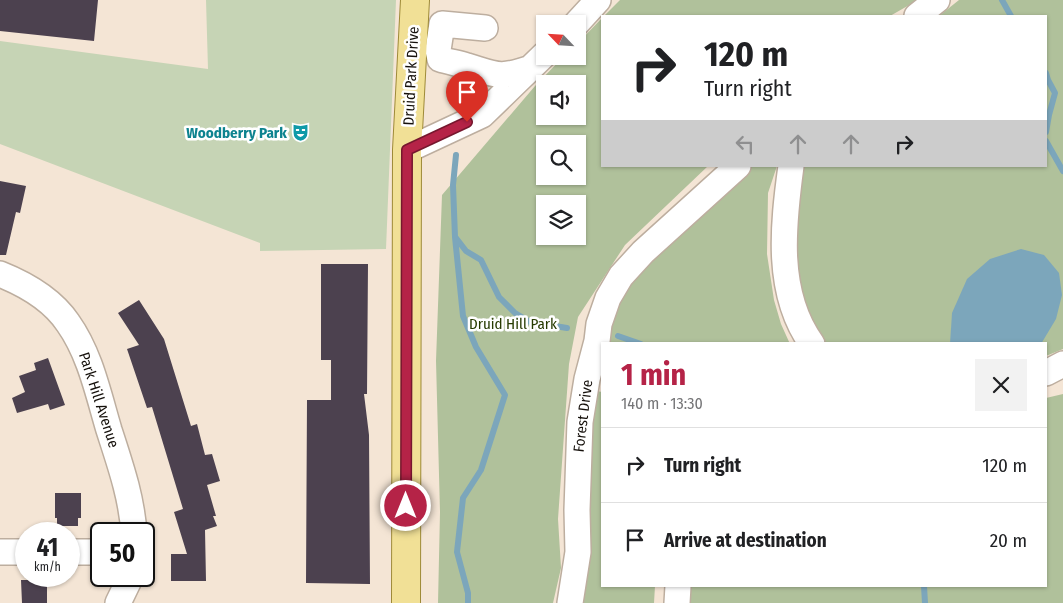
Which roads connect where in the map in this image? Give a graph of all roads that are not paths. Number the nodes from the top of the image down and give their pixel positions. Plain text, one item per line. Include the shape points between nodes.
1 (415, 0) edge
2 (598, 0) edge
3 (937, 0) edge
4 (584, 15) edge
5 (918, 15) edge
6 (484, 28) dead end
7 (536, 62) edge
8 (536, 63) edge
9 (407, 150) junction
10 (737, 167) edge
11 (791, 167) edge
12 (0, 274) edge
13 (810, 342) edge
14 (600, 349) edge
15 (1063, 364) edge
16 (1047, 372) edge
17 (134, 522) edge
18 (0, 552) edge
19 (15, 552) edge
20 (126, 587) edge
21 (678, 587) edge
22 (118, 603) edge
23 (406, 603) edge
24 (570, 603) edge
25 (677, 603) edge

1 - 9 main road, Druid Park Drive
2 - 4 street
3 - 5 street
6 - 7 street via 442,24 438,50 440,59 500,76 514,74
8 - 9 street via 482,115
9 - 23 main road, Druid Park Drive
10 - 14 street, Forest Drive via 621,276 608,298 599,324
11 - 13 street via 783,233 786,268 792,306
12 - 17 street, Park Hill Avenue via 36,292 54,307 78,340 90,365 126,483
14 - 24 street, Forest Drive via 587,379 580,422 578,552
15 - 16 street
18 - 19 street
20 - 22 street
21 - 25 street

